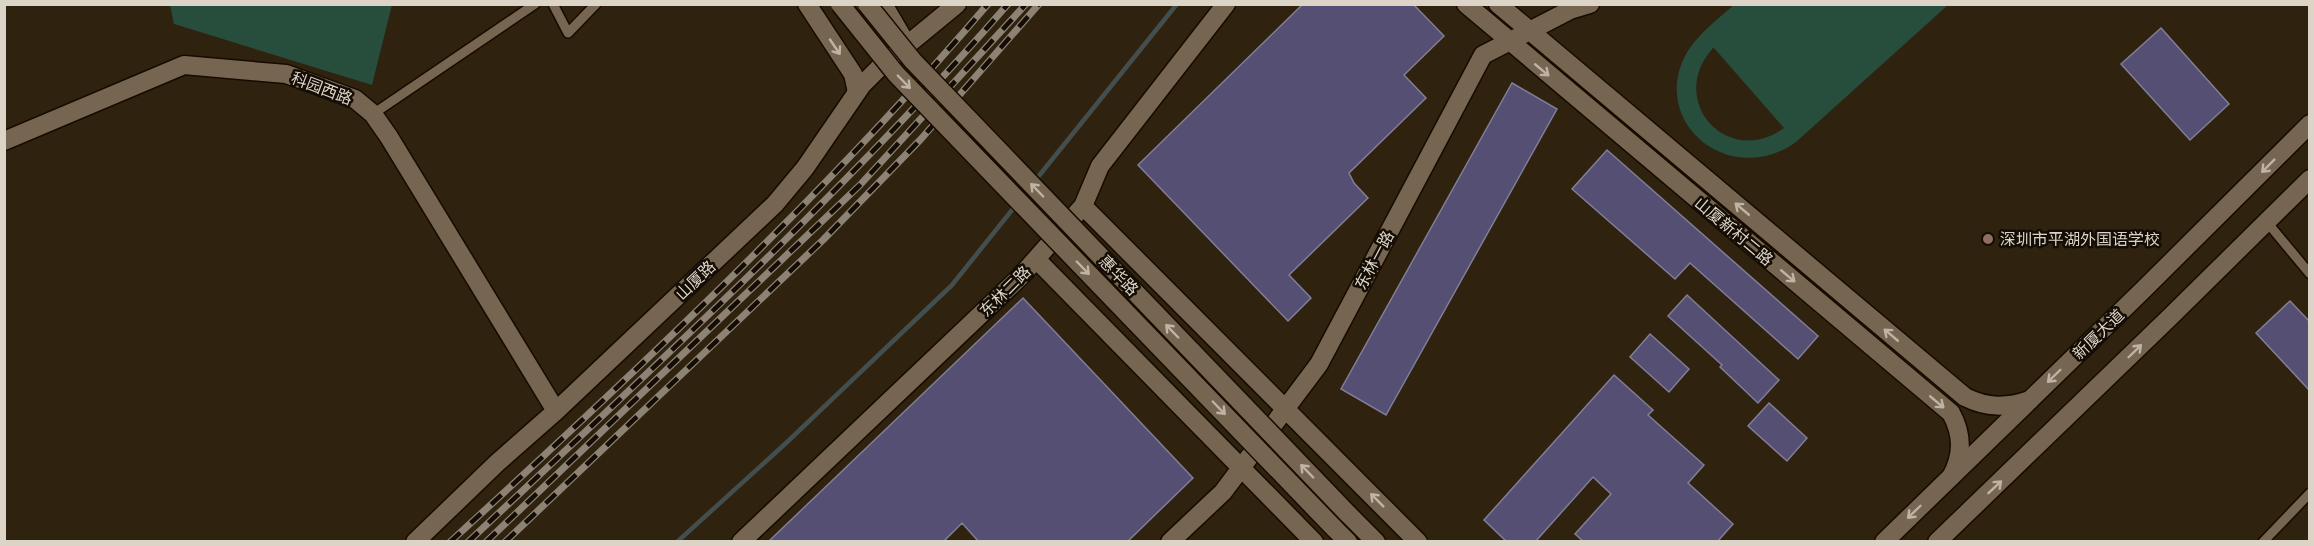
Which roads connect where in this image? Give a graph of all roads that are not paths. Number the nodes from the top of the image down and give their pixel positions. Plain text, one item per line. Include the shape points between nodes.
1 (535, 4) edge
2 (553, 4) edge
3 (596, 4) edge
4 (807, 4) edge
5 (840, 4) edge
6 (867, 4) edge
7 (884, 4) edge
8 (957, 4) edge
9 (1226, 4) edge
10 (1466, 4) edge
11 (1498, 4) edge
12 (1590, 4) edge
13 (1530, 31) junction
14 (1509, 42) junction
15 (908, 45) junction
16 (857, 92) junction
17 (374, 114) junction
18 (2310, 124) edge
19 (4, 141) edge
20 (2310, 179) edge
21 (1083, 206) junction
22 (2266, 221) junction
23 (1036, 259) junction
24 (2310, 274) edge
25 (2030, 400) junction
26 (1285, 408) junction
27 (556, 411) junction
28 (1241, 467) junction
29 (1951, 477) junction
30 (2310, 493) edge
31 (415, 542) edge
32 (741, 542) edge
33 (1170, 542) edge
34 (1314, 542) edge
35 (1348, 542) edge
36 (1376, 542) edge
37 (1418, 542) edge
38 (1884, 542) edge
39 (1937, 542) edge
40 (2263, 542) edge

1 - 17 lane
2 - 3 lane via 568,33
4 -> 16 street via 853,74
5 -> 35 street, 惠华路, bridge via 896,74
36 -> 6 street, 惠华路, bridge via 913,61
7 - 15 street
8 - 15 street, 山厦路
9 - 21 street, 东林二路 via 1100,166
10 - 14 street, 山厦新村二路
11 - 13 street, 山厦新村二路
12 - 13 street, 东林一路
13 - 14 street, 东林一路
25 -> 13 street, 山厦新村二路 via 1992,406 1965,397
14 - 26 street, 东林一路 via 1483,56 1319,364
14 -> 29 street, 山厦新村二路 via 1951,413 1959,430 1961,450
15 - 16 street, 山厦路
16 - 27 street, 山厦路 via 775,204
17 - 19 street, 科园西路 via 355,99 286,74 184,65
17 - 27 street, 科园西路
18 -> 25 street, 新厦大道
20 - 22 street
21 - 23 street, 东林二路
21 - 26 street
22 - 24 lane
39 -> 22 street
23 - 28 street
23 - 32 street, 东林二路
25 - 29 street, 新厦大道
26 - 28 street, 东林一路
37 -> 26 street
27 - 31 street, 山厦路
28 - 33 street, 东林一路 via 1223,492
28 - 34 street
29 -> 38 street, 新厦大道
30 - 40 lane

